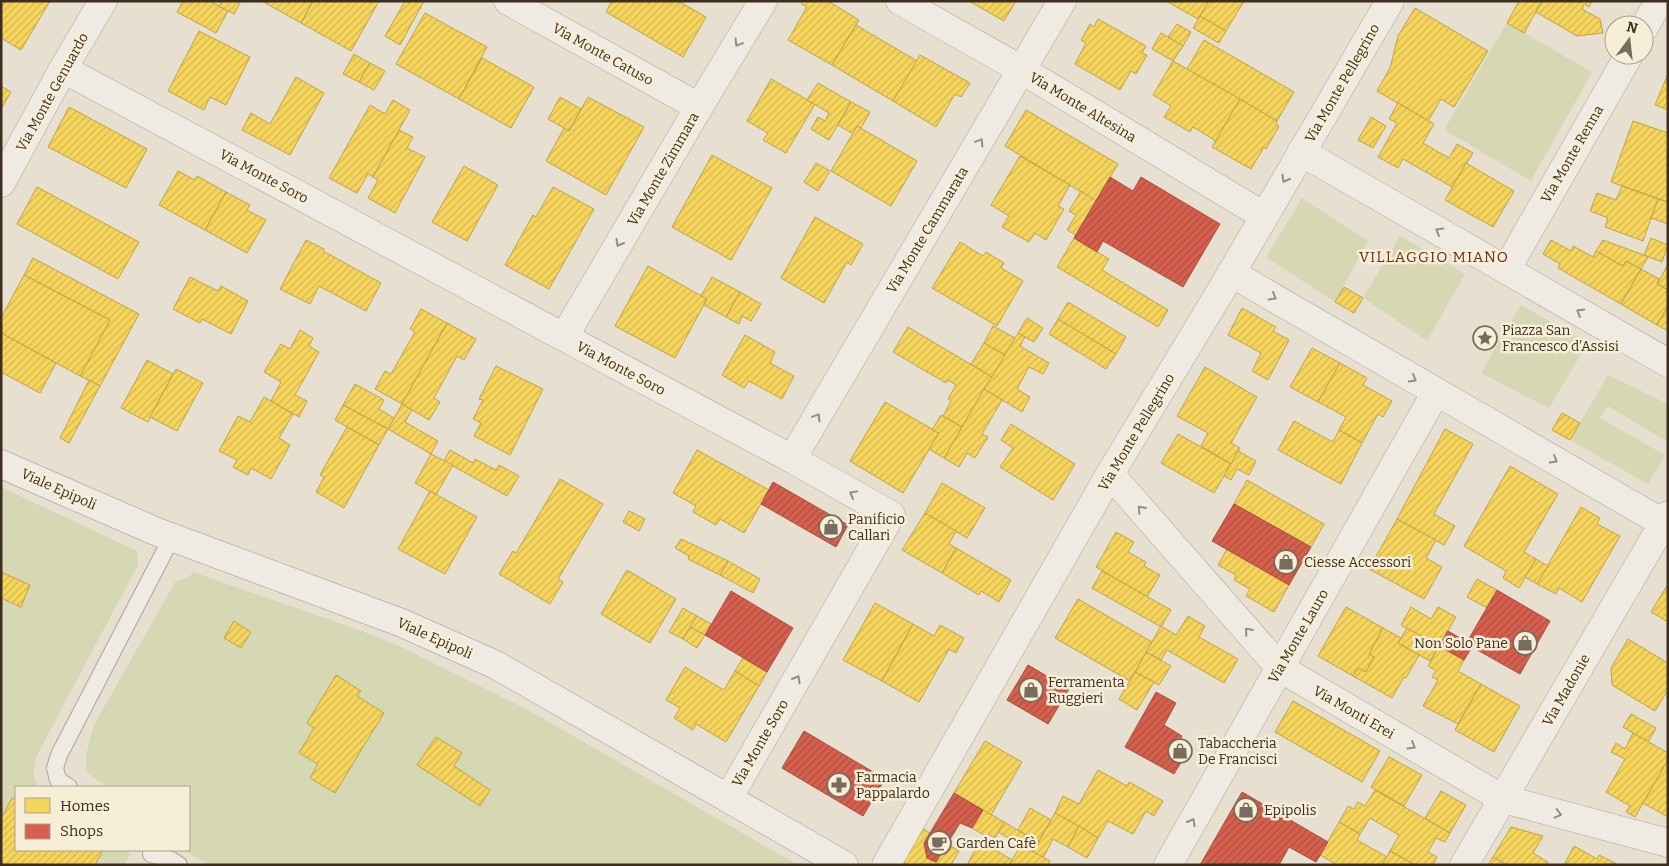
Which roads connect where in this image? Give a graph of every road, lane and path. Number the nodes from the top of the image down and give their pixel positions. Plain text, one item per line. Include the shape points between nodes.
1 (103, 1) edge
2 (508, 1) edge
3 (763, 1) edge
4 (900, 1) edge
5 (1062, 1) edge
6 (1390, 1) edge
7 (1659, 1) edge
8 (1651, 15) edge
9 (1622, 65) edge
10 (63, 69) junction
11 (1022, 70) junction
12 (699, 107) junction
13 (1301, 152) junction
14 (1, 183) edge
15 (1264, 216) junction
16 (1511, 261) junction
17 (1231, 273) junction
18 (564, 337) junction
19 (1668, 363) edge
20 (1432, 400) junction
21 (792, 459) junction
22 (1, 464) edge
23 (1110, 474) junction
24 (1665, 519) edge
25 (172, 537) junction
26 (1280, 668) junction
27 (67, 786) edge
28 (729, 798) junction
29 (1503, 799) junction
30 (1668, 843) edge
31 (150, 856) edge
32 (179, 865) edge
33 (844, 865) edge
34 (886, 865) edge
35 (1168, 865) edge
36 (1464, 865) edge

1 - 10 street, Via Monte Genuardo
2 - 12 street, Via Monte Catuso
3 -> 12 street, Via Monte Zimmara
4 - 11 street, Via Monte Altesina
5 - 11 street, Via Monte Cammarata
6 - 13 street, Via Monte Pellegrino
7 - 8 street
9 - 16 street, Via Monte Renna
10 - 14 street, Via Monte Genuardo
10 - 18 street, Via Monte Soro
11 - 15 street, Via Monte Altesina
21 -> 11 street, Via Monte Cammarata
12 -> 18 street, Via Monte Zimmara
13 -> 15 street, Via Monte Pellegrino
16 -> 13 street
15 - 17 street, Via Monte Pellegrino
19 -> 16 street
17 -> 20 street
17 - 23 street, Via Monte Pellegrino
18 - 21 street, Via Monte Soro
20 -> 24 street
20 - 26 street, Via Monte Lauro
28 -> 21 street, Via Monte Soro via 891,515
22 - 25 street, Viale Epipoli
26 -> 23 street, Via Monti Erei
23 - 34 street, Via Monte Pellegrino
24 - 29 street, Via Madonie
25 - 27 lane via 59,755 55,768 58,780
25 - 28 street, Viale Epipoli via 402,623 496,664
26 -> 29 street, Via Monti Erei
35 -> 26 street, Via Monte Lauro
28 - 33 street, Viale Epipoli
29 -> 30 street, Via Monti Erei
29 - 36 street, Via Madonie
31 - 32 lane

